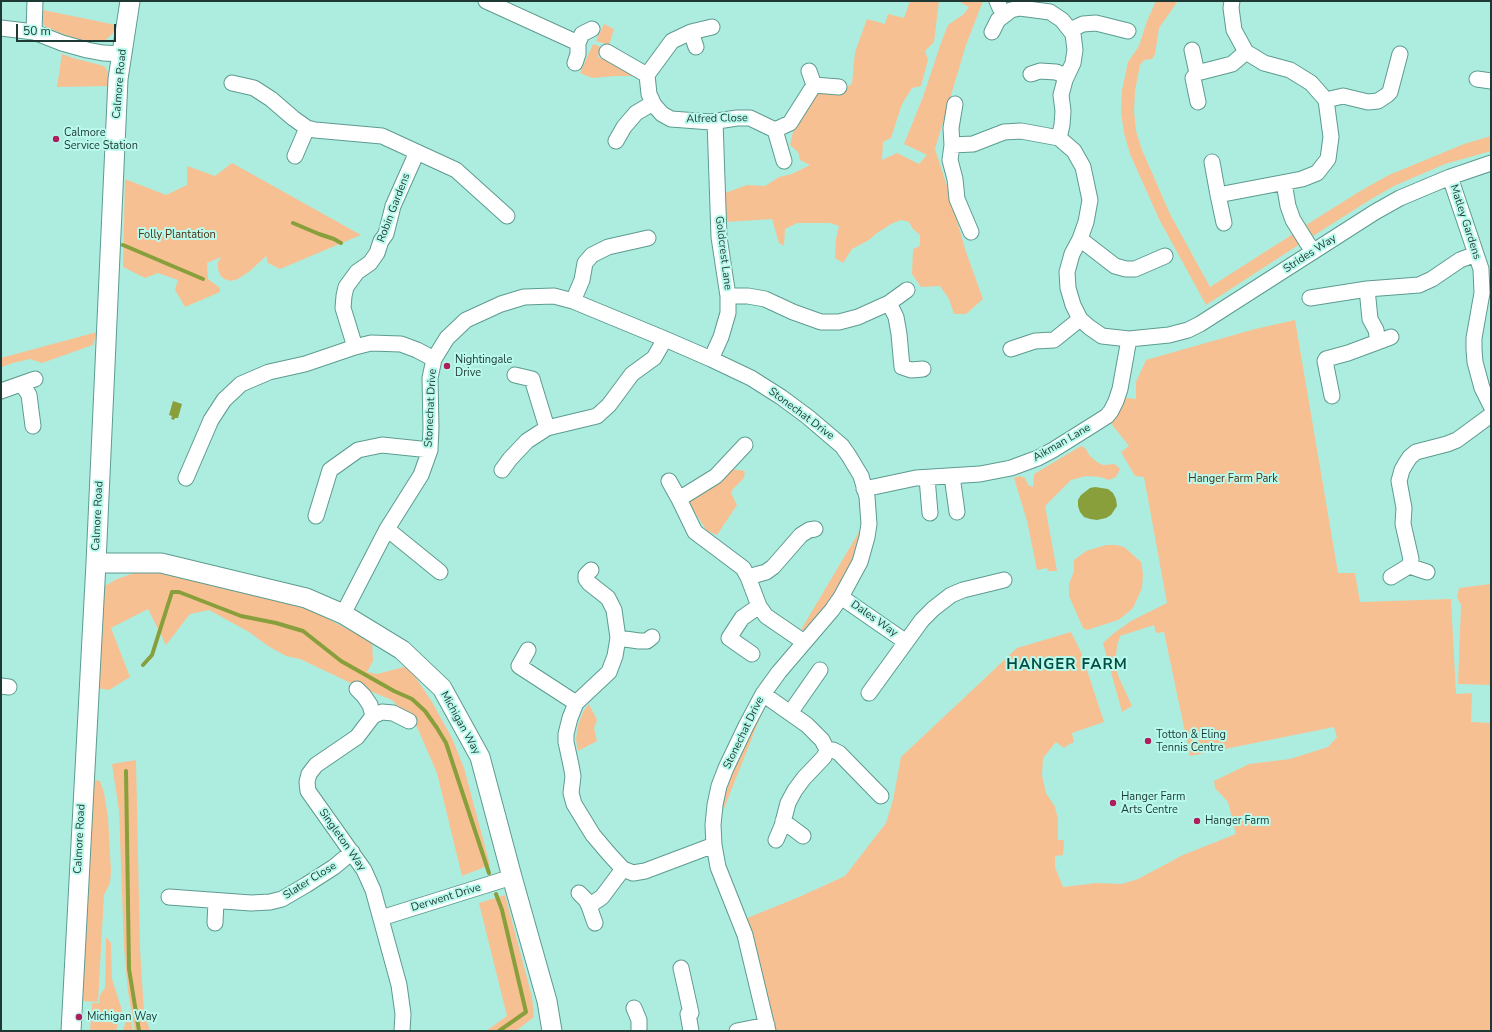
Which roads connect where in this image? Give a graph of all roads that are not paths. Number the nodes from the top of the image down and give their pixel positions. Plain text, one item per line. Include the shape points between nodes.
1 (35, 1) edge
2 (130, 1) edge
3 (486, 1) edge
4 (997, 1) edge
5 (1232, 1) edge
6 (1004, 15) junction
7 (712, 27) dead end
8 (1, 28) edge
9 (592, 29) dead end
10 (1070, 30) junction
11 (34, 32) junction
12 (691, 32) junction
13 (992, 32) dead end
14 (1128, 32) dead end
15 (578, 44) junction
16 (696, 47) dead end
17 (1192, 50) dead end
18 (607, 52) dead end
19 (1246, 52) junction
20 (122, 54) junction
21 (1400, 54) dead end
22 (575, 63) dead end
23 (809, 71) dead end
24 (1197, 73) junction
25 (1031, 74) dead end
26 (647, 75) junction
27 (1066, 76) junction
28 (232, 83) dead end
29 (814, 85) junction
30 (839, 87) dead end
31 (1326, 100) junction
32 (1198, 102) dead end
33 (653, 103) junction
34 (956, 104) dead end
35 (715, 121) junction
36 (307, 128) junction
37 (775, 130) junction
38 (1059, 138) junction
39 (616, 141) dead end
40 (952, 145) junction
41 (417, 152) junction
42 (295, 156) dead end
43 (784, 161) dead end
44 (1212, 162) dead end
45 (1491, 163) edge
46 (1450, 177) junction
47 (1284, 182) junction
48 (1218, 195) junction
49 (507, 216) dead end
50 (1224, 223) dead end
51 (971, 232) dead end
52 (648, 238) dead end
53 (1080, 239) junction
54 (1313, 252) junction
55 (1476, 254) junction
56 (1165, 256) dead end
57 (1367, 289) junction
58 (907, 290) dead end
59 (728, 296) junction
60 (1310, 298) dead end
61 (573, 301) junction
62 (889, 303) junction
63 (1080, 318) junction
64 (1484, 324) edge
65 (665, 339) junction
66 (1129, 339) junction
67 (355, 346) junction
68 (1011, 349) dead end
69 (711, 358) junction
70 (434, 360) junction
71 (923, 369) dead end
72 (515, 375) dead end
73 (1, 390) edge
74 (1332, 396) dead end
75 (1491, 406) edge
76 (1491, 415) edge
77 (33, 426) dead end
78 (546, 428) junction
79 (745, 445) dead end
80 (430, 450) junction
81 (502, 470) dead end
82 (952, 476) junction
83 (186, 478) dead end
84 (927, 478) junction
85 (669, 481) dead end
86 (864, 489) junction
87 (679, 499) junction
88 (957, 512) dead end
89 (930, 513) dead end
90 (316, 516) dead end
91 (815, 529) dead end
92 (386, 530) junction
93 (96, 563) junction
94 (1409, 566) junction
95 (591, 570) dead end
96 (440, 572) dead end
97 (1427, 572) dead end
98 (748, 577) junction
99 (1391, 577) dead end
100 (1004, 580) dead end
101 (841, 597) junction
102 (759, 606) junction
103 (343, 614) junction
104 (652, 637) dead end
105 (618, 638) junction
106 (804, 642) junction
107 (906, 642) junction
108 (528, 650) dead end
109 (752, 654) dead end
110 (820, 670) dead end
111 (357, 689) dead end
112 (869, 693) dead end
113 (763, 694) junction
114 (576, 703) junction
115 (790, 713) junction
116 (372, 716) junction
117 (409, 721) dead end
118 (827, 750) junction
119 (881, 796) dead end
120 (783, 821) junction
121 (803, 836) dead end
122 (776, 840) dead end
123 (714, 845) junction
124 (352, 852) junction
125 (623, 869) junction
126 (512, 877) junction
127 (579, 893) dead end
128 (169, 897) dead end
129 (216, 901) junction
130 (589, 906) junction
131 (381, 918) junction
132 (215, 923) dead end
133 (595, 923) dead end
134 (681, 968) dead end
135 (634, 1008) dead end
136 (768, 1028) edge
137 (71, 1031) edge
138 (402, 1031) edge
139 (552, 1031) edge
140 (639, 1031) edge
141 (691, 1031) edge
142 (737, 1031) edge

1 - 11 street
2 - 20 street, Calmore Road
3 - 15 street
4 - 6 street
5 - 19 street via 1234,30
6 - 10 street via 1020,8 1050,12 1062,20
6 - 13 street via 998,20
7 - 12 street
8 - 11 street
9 - 15 street via 582,34
10 - 14 street via 1083,24 1096,23
10 - 27 street via 1075,50 1073,63
11 - 20 street via 87,50
12 - 16 street
12 - 26 street via 672,41
15 - 22 street
17 - 24 street
18 - 26 street
19 - 24 street via 1232,64
19 - 31 street via 1264,63 1290,70 1311,83
20 - 93 street, Calmore Road via 118,79
21 - 31 street via 1390,92 1378,101 1368,102 1344,96
23 - 29 street
24 - 32 street via 1194,78
25 - 27 street via 1040,71 1056,72
26 - 33 street via 649,94
27 - 38 street via 1061,95 1063,111
28 - 36 street via 254,88
29 - 30 street
29 - 37 street via 790,123
31 - 47 street via 1331,138 1328,159 1317,173
33 - 35 street, Alfred Close via 662,114 672,119
33 - 39 street via 636,113
34 - 40 street via 951,128
35 - 37 street, Alfred Close via 750,118
35 - 59 street, Goldcrest Lane via 719,238
36 - 41 street via 382,136
36 - 42 street
37 - 43 street
38 - 40 street via 1021,131 1004,132 973,144
38 - 53 street via 1074,151 1083,167 1090,200
40 - 51 street via 950,160 957,199
41 - 49 street via 456,170
41 - 67 street, Robin Gardens via 392,206 386,234 377,253 346,287 343,308
44 - 48 street
45 - 46 street, Strides Way
46 - 54 street, Strides Way via 1400,198
46 - 55 street, Matley Gardens
47 - 48 street
47 - 54 street via 1293,220
48 - 50 street
52 - 61 street via 608,247 592,255 586,263
53 - 56 street via 1115,266 1126,269 1135,269
53 - 63 street via 1066,272 1068,288
54 - 66 street, Strides Way via 1188,330 1169,335
55 - 57 street via 1453,263 1432,280 1419,285
55 - 64 street, Matley Gardens via 1481,269
57 - 60 street
57 - 74 street via 1370,319 1384,340 1326,359
58 - 62 street
59 - 62 street via 765,299 821,322 839,322 858,317
59 - 69 street, Goldcrest Lane via 728,313
61 - 65 street, Stonechat Drive
61 - 70 street, Stonechat Drive via 554,296 524,297 501,304 466,320 447,338
62 - 71 street via 900,334 902,367 911,370
63 - 66 street, Strides Way via 1102,336
63 - 68 street via 1054,340 1035,341
64 - 75 street, Matley Gardens via 1474,338 1475,362 1482,388
65 - 69 street, Stonechat Drive
65 - 78 street via 654,358 632,374 609,405 597,416
66 - 82 street, Aikman Lane via 1120,389 1107,416 1038,458 1011,468
67 - 70 street via 371,343 402,344
67 - 83 street via 305,364 269,372 241,384 224,400 211,420
69 - 86 street, Stonechat Drive via 781,397 828,434 849,456 861,476
70 - 80 street, Stonechat Drive via 430,378
72 - 78 street via 532,379
73 - 77 street via 28,382
76 - 94 street via 1456,440 1416,452 1406,462 1399,481 1404,508 1403,524 1411,559
78 - 81 street via 527,441
79 - 87 street via 716,476
80 - 90 street via 382,445 358,450 330,470
80 - 92 street, Stonechat Drive via 421,475
82 - 84 street, Aikman Lane
82 - 88 street
84 - 86 street, Aikman Lane
84 - 89 street
85 - 87 street
86 - 101 street, Stonechat Drive via 868,510 868,537 860,562
87 - 98 street via 696,532 743,568
91 - 98 street via 801,535 773,567 766,572
92 - 96 street
92 - 103 street, Stonechat Drive
93 - 103 street, Michigan Way via 161,563 306,598
93 - 137 street, Calmore Road
94 - 97 street
94 - 99 street
95 - 105 street via 586,579 608,598 614,610
98 - 102 street
100 - 107 street, Dales Way via 971,587 951,595 926,615
101 - 106 street, Stonechat Drive
101 - 107 street, Dales Way
102 - 106 street via 766,616
102 - 109 street via 742,618 729,638
103 - 126 street, Michigan Way via 402,650 442,688 480,757
104 - 105 street via 639,642
105 - 114 street via 609,672
106 - 113 street, Stonechat Drive
107 - 112 street, Dales Way
108 - 114 street via 516,671
110 - 115 street
111 - 116 street via 370,705
113 - 115 street
113 - 123 street, Stonechat Drive via 719,786 713,824
114 - 125 street via 566,734 573,776 571,793 580,815
115 - 118 street via 817,734
116 - 117 street via 382,712 393,713
116 - 124 street, Singleton Way via 357,737 316,765 307,782 308,791
118 - 119 street via 839,753
118 - 120 street via 824,757 795,790
120 - 121 street
120 - 122 street
123 - 125 street via 645,871 633,873
123 - 136 street, Stonechat Drive via 721,874 746,935
124 - 129 street, Slater Close via 334,867 282,899 250,903
124 - 131 street, Singleton Way via 373,890
125 - 130 street via 602,897
126 - 131 street, Derwent Drive
126 - 139 street, Michigan Way via 547,1001
127 - 130 street
128 - 129 street, Slater Close
129 - 132 street
130 - 133 street
131 - 138 street, Singleton Way via 399,985 404,1022
134 - 141 street via 691,1013 688,1014
135 - 140 street via 639,1020
136 - 142 street

